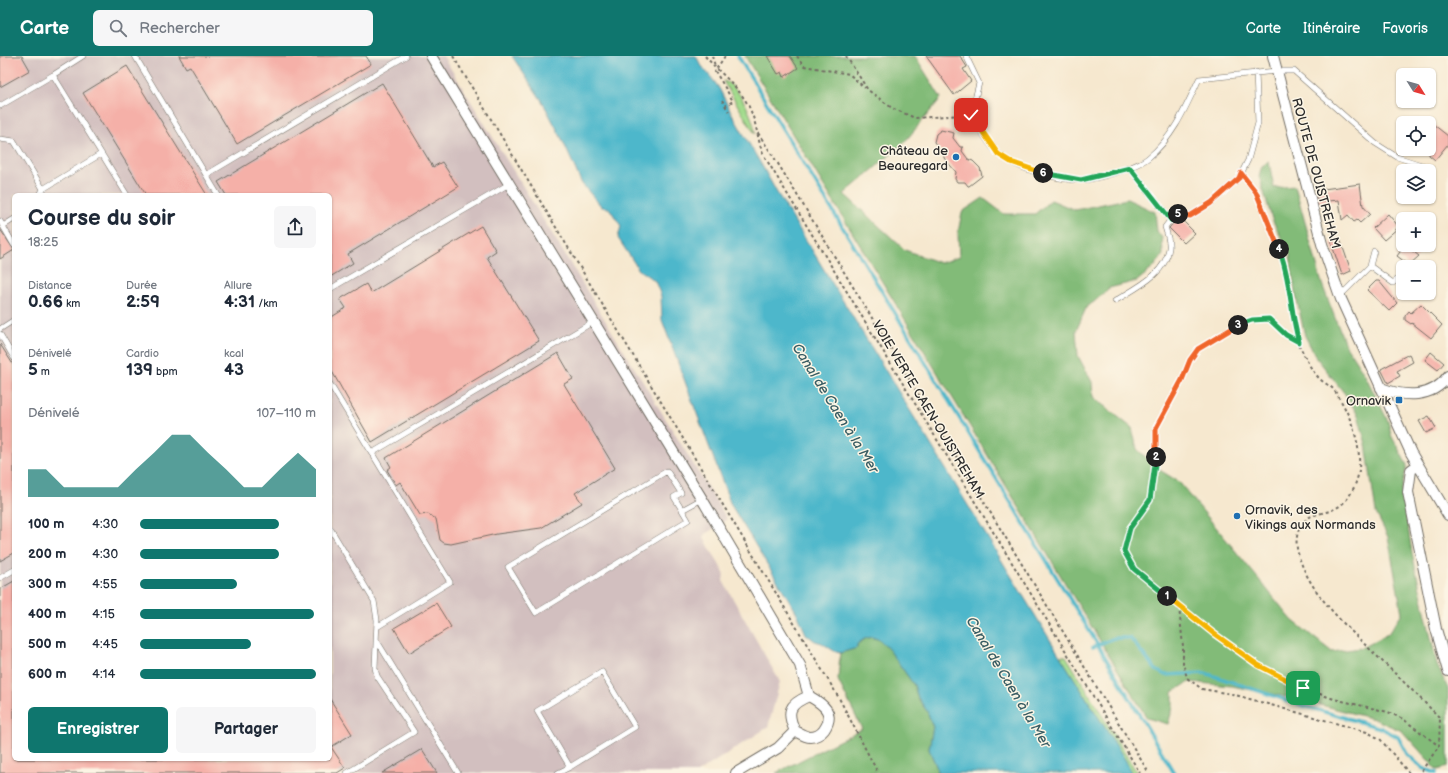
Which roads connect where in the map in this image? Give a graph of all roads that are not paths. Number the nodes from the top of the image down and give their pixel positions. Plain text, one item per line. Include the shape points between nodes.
1 (83, 56) edge
2 (135, 56) edge
3 (406, 56) edge
4 (431, 56) edge
5 (966, 56) edge
6 (1273, 56) edge
7 (1276, 71) junction
8 (1256, 72) junction
9 (53, 75) junction
10 (0, 106) edge
11 (0, 139) edge
12 (101, 154) junction
13 (1419, 164) edge
14 (1130, 168) junction
15 (206, 175) junction
16 (509, 184) junction
17 (43, 189) junction
18 (41, 193) edge
19 (126, 193) edge
20 (217, 193) edge
21 (12, 220) edge
22 (1171, 220) junction
23 (1, 224) edge
24 (12, 242) edge
25 (1374, 251) dead end
26 (1370, 266) junction
27 (1396, 281) edge
28 (332, 288) edge
29 (1340, 296) junction
30 (1115, 300) dead end
31 (12, 321) edge
32 (593, 322) junction
33 (0, 329) edge
34 (0, 334) edge
35 (12, 355) edge
36 (1448, 376) edge
37 (332, 387) edge
38 (1381, 388) junction
39 (372, 453) junction
40 (1418, 465) junction
41 (702, 499) junction
42 (682, 510) junction
43 (1448, 515) edge
44 (332, 531) edge
45 (12, 571) edge
46 (0, 578) edge
47 (376, 627) junction
48 (376, 641) junction
49 (1448, 672) edge
50 (809, 696) junction
51 (795, 731) junction
52 (570, 767) junction
53 (347, 773) edge
54 (458, 773) edge
55 (558, 773) edge
56 (736, 773) edge

1 - 9 lane
2 - 15 lane
3 - 15 lane
4 - 16 street
5 - 14 lane via 979,83 971,115 998,154 1028,169 1056,177 1081,180
6 - 7 street, ROUTE DE OUISTREHAM
7 - 8 lane
7 - 13 lane via 1294,71 1374,143 1397,157
7 - 29 street, ROUTE DE OUISTREHAM via 1322,244
8 - 14 lane via 1199,79 1184,113 1160,146 1148,158
8 - 22 lane via 1258,123 1248,160 1239,178 1211,203 1190,216 1175,214
9 - 10 lane
9 - 12 lane
11 - 17 lane via 14,141
12 - 17 lane
12 - 19 lane
14 - 22 lane
15 - 20 lane
16 - 28 lane
16 - 32 street
17 - 18 lane
21 - 23 lane
22 - 30 lane via 1165,227 1170,247 1165,264 1153,276
23 - 24 lane
25 - 26 lane
26 - 27 lane via 1393,283
26 - 29 lane
29 - 38 street, ROUTE DE OUISTREHAM
31 - 33 lane
32 - 39 lane
32 - 41 street
34 - 35 lane
36 - 38 street via 1432,390 1416,395 1398,394
37 - 39 lane
38 - 40 street, ROUTE DE OUISTREHAM
39 - 47 lane via 450,582
40 - 43 street, ROUTE DE OUISTREHAM
40 - 49 street via 1411,470 1408,492 1436,629
41 - 42 lane
41 - 50 street via 800,665
42 - 42 lane via 688,520 536,613 508,567 667,471 681,493 674,497
44 - 47 lane via 374,600
45 - 46 lane
47 - 48 lane
48 - 53 lane via 377,676 414,732
48 - 54 lane
50 - 51 street via 797,701 790,712 790,721
50 - 51 street via 821,703 829,715 829,723 821,734 809,737
51 - 56 street via 778,748
52 - 52 lane via 635,728 602,672 537,712
52 - 55 lane

